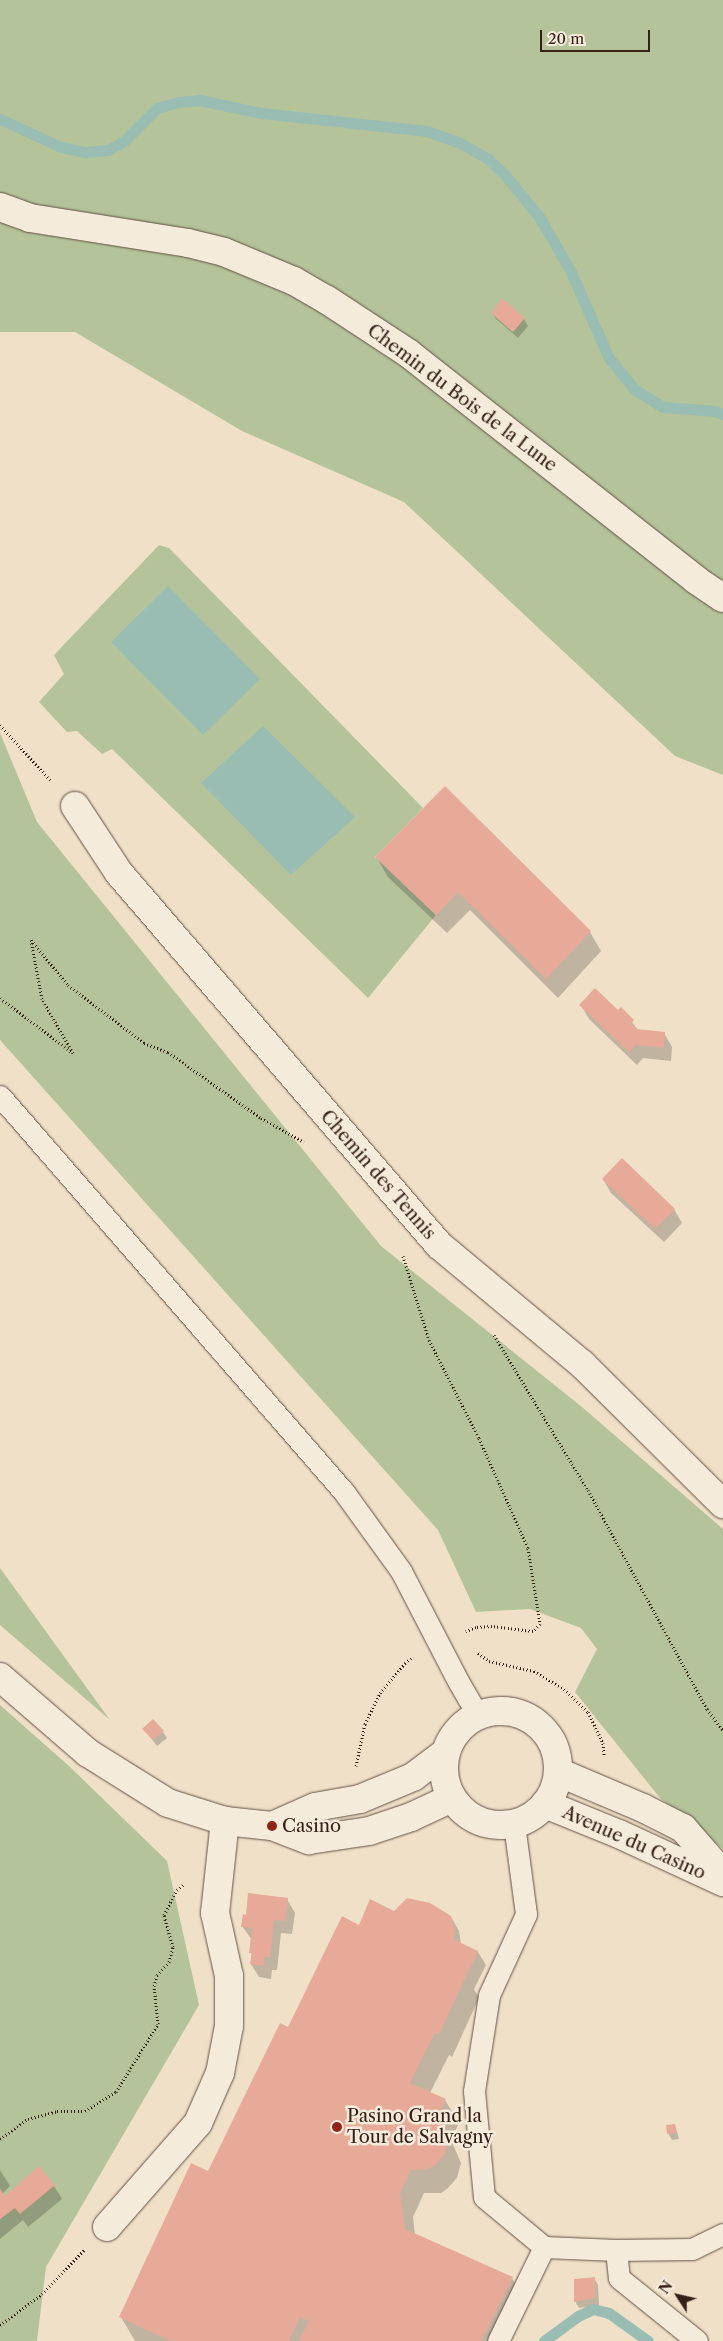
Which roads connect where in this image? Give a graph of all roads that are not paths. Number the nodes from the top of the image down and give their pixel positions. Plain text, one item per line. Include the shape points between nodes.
1 (0, 207) edge
2 (723, 598) edge
3 (75, 806) road end
4 (0, 1096) edge
5 (723, 1504) edge
6 (0, 1677) edge
7 (478, 1716) junction
8 (445, 1753) junction
9 (558, 1772) junction
10 (452, 1798) junction
11 (545, 1804) junction
12 (225, 1821) junction
13 (514, 1824) junction
14 (272, 1826) junction
15 (723, 1874) edge
16 (723, 1882) edge
17 (107, 2226) road end
18 (723, 2234) edge
19 (544, 2247) junction
20 (616, 2250) junction
21 (498, 2341) edge
22 (697, 2341) edge

1 - 2 street, Chemin du Bois de la Lune via 30,218 197,245 224,252 294,281 408,353
3 - 5 street, Chemin des Tennis via 120,873 438,1245 582,1364
4 - 7 lane via 344,1492 401,1571
6 - 12 street via 88,1753 168,1803
7 - 8 street via 463,1725
7 - 9 street via 494,1711 511,1711 533,1721 551,1739 557,1755
8 - 10 street via 445,1776
8 - 14 street via 413,1776 360,1799 315,1807
9 - 11 street via 554,1789
9 - 15 street, Avenue du Casino via 683,1828
10 - 13 street via 463,1811 479,1821
10 - 14 street via 411,1817 369,1831 309,1840
11 - 13 street via 537,1813
11 - 16 street, Avenue du Casino
12 - 14 street
12 - 17 street via 215,1913 229,1976 229,2026 220,2073 198,2123
13 - 19 lane via 526,1914 489,1995 474,2091 484,2197
18 - 20 lane via 692,2249
19 - 20 lane
19 - 21 lane
20 - 22 lane via 619,2278

